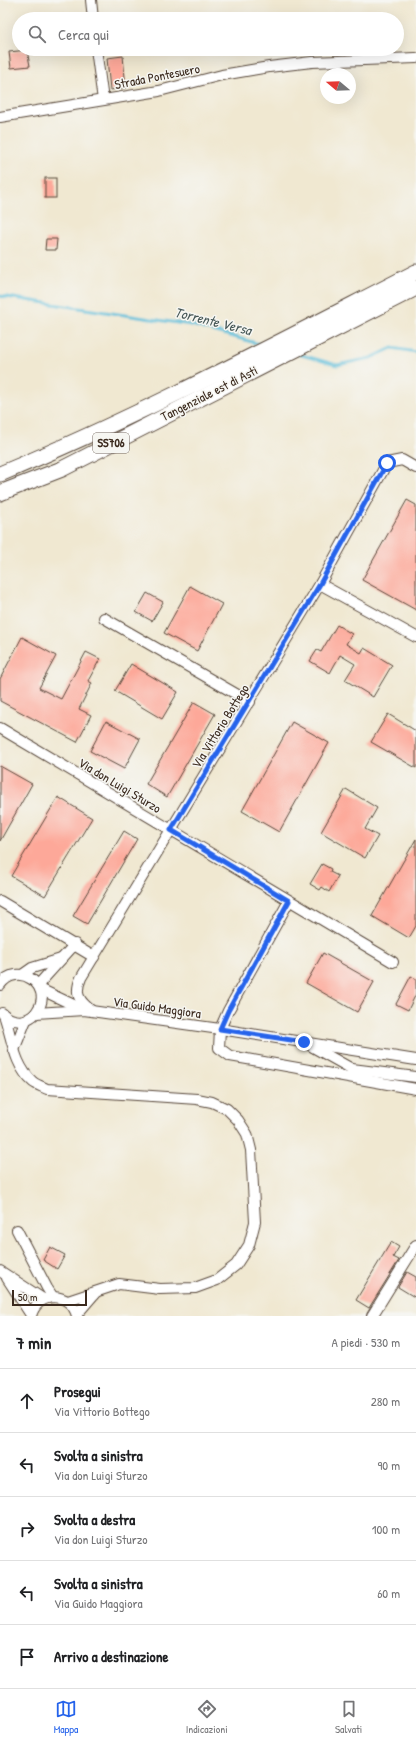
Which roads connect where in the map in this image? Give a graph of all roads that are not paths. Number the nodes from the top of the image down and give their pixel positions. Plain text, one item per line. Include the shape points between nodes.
1 (91, 0) edge
2 (92, 12) edge
3 (97, 56) edge
4 (416, 58) edge
5 (103, 100) junction
6 (0, 117) edge
7 (416, 272) edge
8 (416, 288) edge
9 (416, 468) edge
10 (0, 474) edge
11 (0, 494) edge
12 (320, 584) junction
13 (104, 618) dead end
14 (416, 637) edge
15 (250, 702) junction
16 (0, 728) edge
17 (171, 830) junction
18 (0, 900) edge
19 (289, 901) junction
20 (75, 944) junction
21 (94, 957) junction
22 (60, 958) junction
23 (394, 962) dead end
24 (22, 975) junction
25 (1, 983) edge
26 (39, 987) junction
27 (88, 1010) junction
28 (2, 1013) edge
29 (36, 1013) junction
30 (26, 1020) junction
31 (220, 1029) junction
32 (304, 1042) junction
33 (14, 1050) junction
34 (416, 1060) edge
35 (416, 1077) edge
36 (416, 1089) edge
37 (17, 1230) dead end
38 (416, 1245) edge
39 (2, 1273) edge
40 (96, 1292) junction
41 (48, 1298) junction
42 (68, 1301) junction
43 (31, 1315) edge
44 (77, 1315) edge
45 (372, 1316) edge

1 - 2 street
3 - 5 street
4 - 5 street, Strada Pontesuero via 312,62 270,67 222,75 159,91
5 - 6 street, Strada Pontesuero
7 - 10 highway, Tangenziale est di Asti / SS706 via 194,385 51,453
8 - 11 highway, Tangenziale est di Asti / SS706 via 62,469
9 - 12 street, Via Vittorio Bottego via 402,460 387,463
12 - 14 street
12 - 15 street, Via Vittorio Bottego
13 - 15 street
15 - 17 street, Via Vittorio Bottego
16 - 17 street, Via don Luigi Sturzo
17 - 19 street, Via don Luigi Sturzo
17 - 21 street, Via Vittorio Bottego
18 - 20 street
19 - 23 street, Via don Luigi Sturzo
19 - 31 street
20 - 21 street
20 - 22 street
21 - 27 street, Via Vittorio Bottego via 79,982 77,996
22 - 24 street via 32,968
22 - 26 street
24 - 25 street via 8,978
24 - 26 street, Via Guido Maggiora via 31,978
26 - 27 street, Via Guido Maggiora
26 - 29 street via 42,1002
27 - 29 street, Via Guido Maggiora
27 - 31 street, Via Guido Maggiora
28 - 30 street via 11,1019
28 - 33 street via 10,1031
29 - 30 street
30 - 33 street
31 - 32 street, Via Guido Maggiora
31 - 36 street via 219,1048 230,1056
32 - 34 street, Via Guido Maggiora
32 - 35 street via 352,1069
33 - 40 street via 23,1070 33,1082 47,1089 212,1102 227,1109 247,1134 253,1168 255,1222 249,1245 236,1266 217,1280 195,1288 160,1289 120,1284
37 - 41 street via 47,1288
38 - 45 street
39 - 41 street
39 - 43 street
40 - 42 street
40 - 44 street
41 - 42 street
41 - 43 street via 34,1308
42 - 44 street

